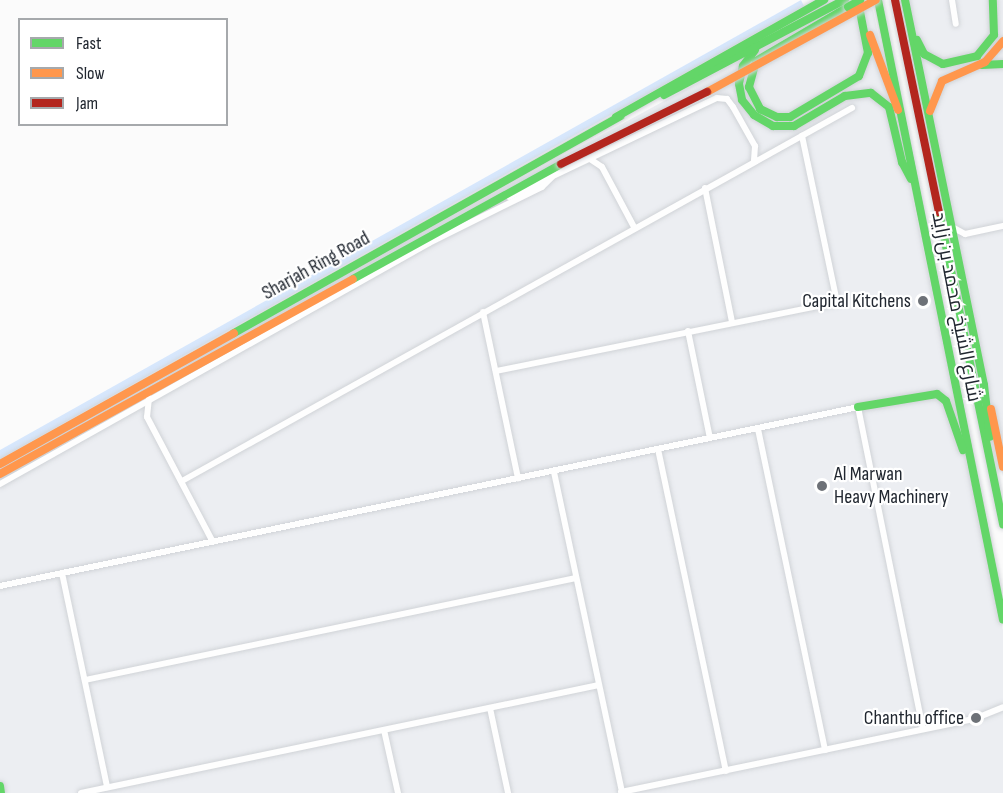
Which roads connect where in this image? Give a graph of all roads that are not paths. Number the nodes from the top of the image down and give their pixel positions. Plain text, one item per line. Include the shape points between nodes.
1 (825, 0) edge
2 (859, 0) edge
3 (877, 0) edge
4 (895, 0) edge
5 (905, 0) edge
6 (910, 0) edge
7 (952, 0) edge
8 (993, 0) edge
9 (845, 2) edge
10 (864, 21) junction
11 (956, 24) dead end
12 (1003, 41) edge
13 (755, 50) junction
14 (1003, 64) edge
15 (976, 66) junction
16 (852, 108) dead end
17 (929, 116) junction
18 (616, 117) junction
19 (904, 118) junction
20 (802, 136) junction
21 (604, 152) junction
22 (590, 159) junction
23 (754, 162) junction
24 (602, 167) junction
25 (552, 177) junction
26 (914, 184) junction
27 (705, 188) junction
28 (481, 207) junction
29 (1003, 226) edge
30 (634, 227) junction
31 (951, 227) junction
32 (483, 312) junction
33 (732, 322) junction
34 (688, 331) junction
35 (496, 371) junction
36 (984, 385) junction
37 (149, 398) junction
38 (858, 407) junction
39 (132, 408) junction
40 (147, 417) junction
41 (758, 429) junction
42 (710, 438) junction
43 (32, 444) junction
44 (658, 449) junction
45 (988, 455) junction
46 (0, 460) edge
47 (970, 461) junction
48 (0, 465) edge
49 (1003, 467) edge
50 (554, 471) junction
51 (0, 476) edge
52 (518, 478) junction
53 (182, 481) junction
54 (0, 484) edge
55 (1003, 525) edge
56 (213, 542) junction
57 (62, 573) junction
58 (576, 578) junction
59 (0, 586) edge
60 (1003, 620) edge
61 (85, 680) junction
62 (599, 685) junction
63 (1003, 707) edge
64 (490, 708) junction
65 (923, 729) junction
66 (384, 730) junction
67 (825, 750) junction
68 (726, 771) junction
69 (0, 786) edge
70 (107, 787) junction
71 (621, 792) edge
72 (1, 793) edge
73 (81, 793) edge
74 (398, 793) edge
75 (508, 793) edge

1 - 18 main road
2 - 9 main road, bridge
2 - 10 main road
3 - 19 main road, شارع الشيخ محمد بن زايد
3 - 28 main road, bridge via 734,79
4 - 45 main road, شارع الشيخ محمد بن زايد
5 - 17 main road
6 - 8 main road via 920,48 936,62 950,64 977,56 990,43 996,26
7 - 11 street
9 - 10 main road via 756,61 748,87 760,109 777,117 790,117 853,81 867,61
9 - 13 main road
10 - 19 main road via 893,100
12 - 15 main road via 991,57
13 - 18 main road
13 - 26 main road via 743,66 739,84 742,100 754,116 784,128 852,94 877,95 889,106 902,162
14 - 15 main road
15 - 17 main road via 942,81 933,96
16 - 20 street
17 - 31 main road
18 - 43 main road, Sharjah Ring Road
19 - 26 main road, شارع الشيخ محمد بن زايد
20 - 23 street
20 - 33 street via 837,302
21 - 22 street
21 - 23 street via 722,97 730,103 755,146
21 - 24 street
22 - 24 street
22 - 25 street
23 - 27 street
24 - 30 street
25 - 28 street
25 - 37 street via 542,188 429,243
26 - 47 main road, شارع الشيخ محمد بن زايد
27 - 30 street
27 - 33 street
28 - 51 main road
29 - 31 street via 965,234
30 - 32 street
31 - 36 main road
32 - 35 street
32 - 53 street
33 - 34 street
34 - 35 street
34 - 42 street
35 - 52 street
36 - 45 main road
36 - 49 main road
37 - 39 street
37 - 40 street
38 - 41 street
38 - 47 main road via 928,393 940,395
38 - 65 street
39 - 40 street
39 - 54 street
40 - 53 street
41 - 42 street
41 - 67 street
42 - 44 street
43 - 46 main road
43 - 48 main road
44 - 50 street
44 - 68 street
45 - 55 main road, شارع الشيخ محمد بن زايد
47 - 60 main road, شارع الشيخ محمد بن زايد
50 - 52 street
50 - 58 street
52 - 56 street
53 - 56 street
56 - 57 street
57 - 59 street
57 - 61 street
58 - 61 street
58 - 62 street
61 - 70 street
62 - 64 street
62 - 71 street
63 - 65 street via 992,714
64 - 66 street
64 - 75 street
65 - 67 street
66 - 70 street
66 - 74 street
67 - 68 street
68 - 71 street
69 - 72 main road
70 - 73 street

